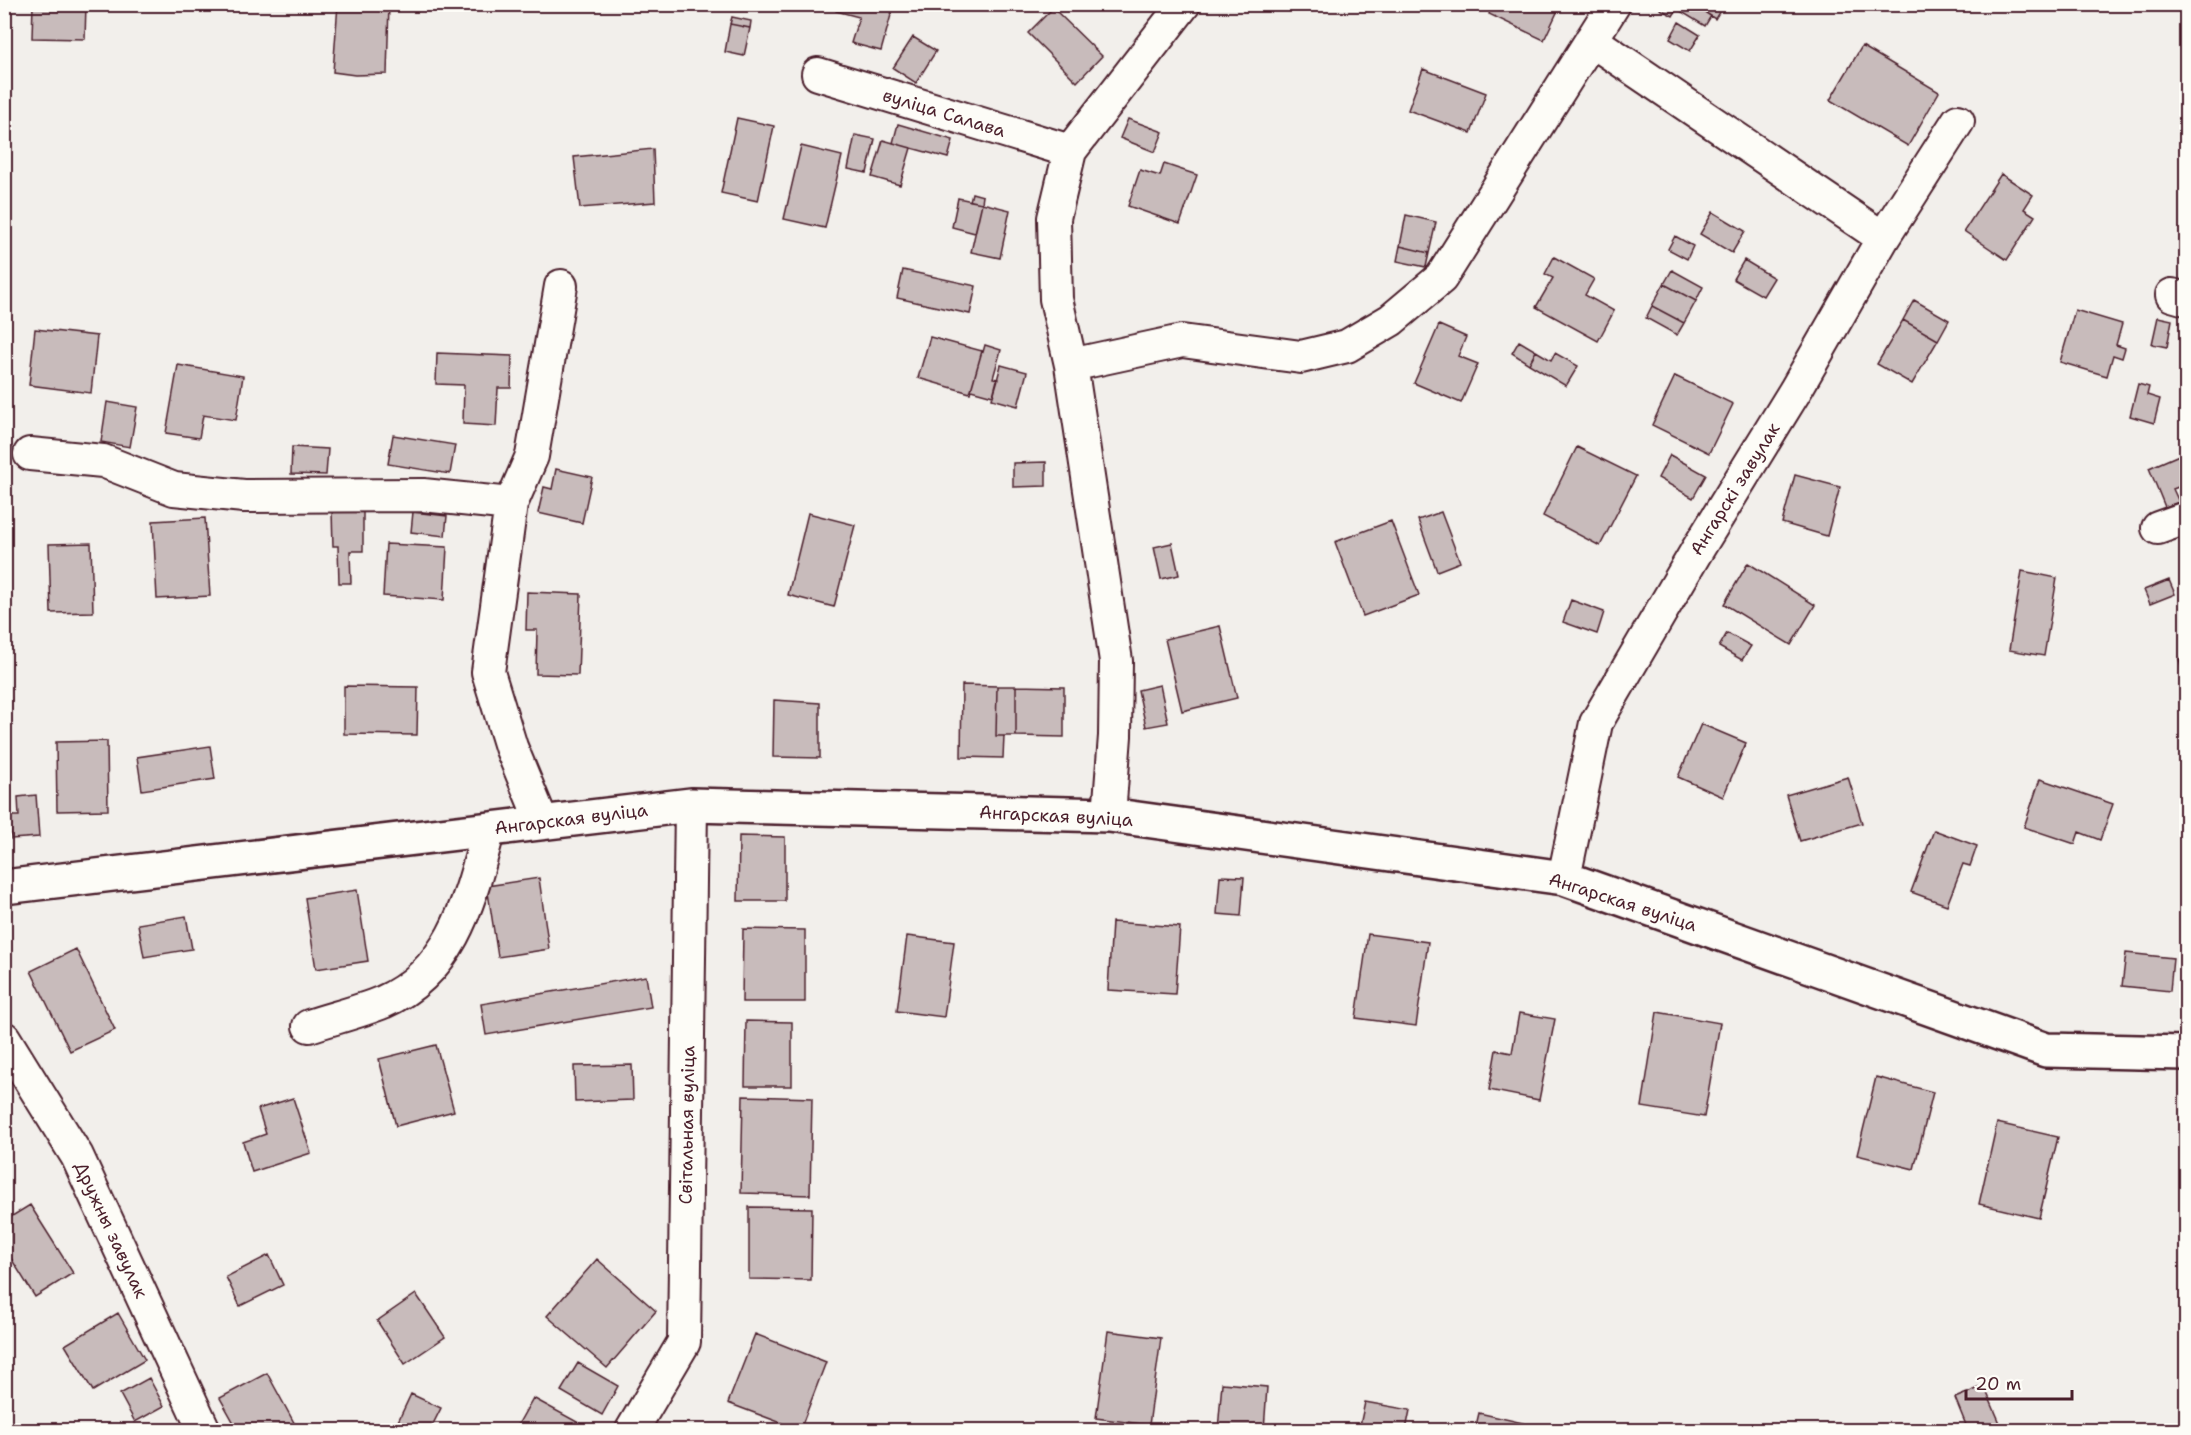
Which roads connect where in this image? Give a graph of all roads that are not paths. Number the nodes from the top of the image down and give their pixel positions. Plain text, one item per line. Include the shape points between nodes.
1 (1184, 4) edge
2 (1614, 4) edge
3 (1591, 40) junction
4 (818, 74) dead end
5 (1958, 121) dead end
6 (1071, 151) junction
7 (1883, 238) junction
8 (561, 286) dead end
9 (1071, 365) junction
10 (30, 454) dead end
11 (511, 504) junction
12 (692, 805) junction
13 (1109, 815) junction
14 (542, 822) junction
15 (489, 829) junction
16 (1564, 878) junction
17 (4, 886) edge
18 (309, 1026) dead end
19 (4, 1038) edge
20 (2187, 1053) edge
21 (204, 1431) edge
22 (632, 1431) edge

1 - 6 street
2 - 3 street
3 - 7 street
3 - 9 street via 1442,278 1391,320 1347,346 1301,357 1182,341
4 - 6 street, вуліца Салава
5 - 7 street, Ангарскі завулак
6 - 9 street via 1054,218 1056,299
7 - 16 street, Ангарскі завулак via 1596,723
8 - 11 street via 532,456
9 - 13 street via 1116,661
10 - 11 street via 103,461 174,489 244,496 423,495
11 - 14 street via 488,672
12 - 13 street, Ангарская вуліца
12 - 14 street, Ангарская вуліца
12 - 22 street, Світальная вуліца via 684,1342
13 - 16 street, Ангарская вуліца
14 - 15 street, Ангарская вуліца
15 - 17 street, Ангарская вуліца
15 - 18 street via 472,891 451,942 421,979 384,1001
16 - 20 street, Ангарская вуліца via 2046,1050
19 - 21 street, Дружны завулак via 77,1156

